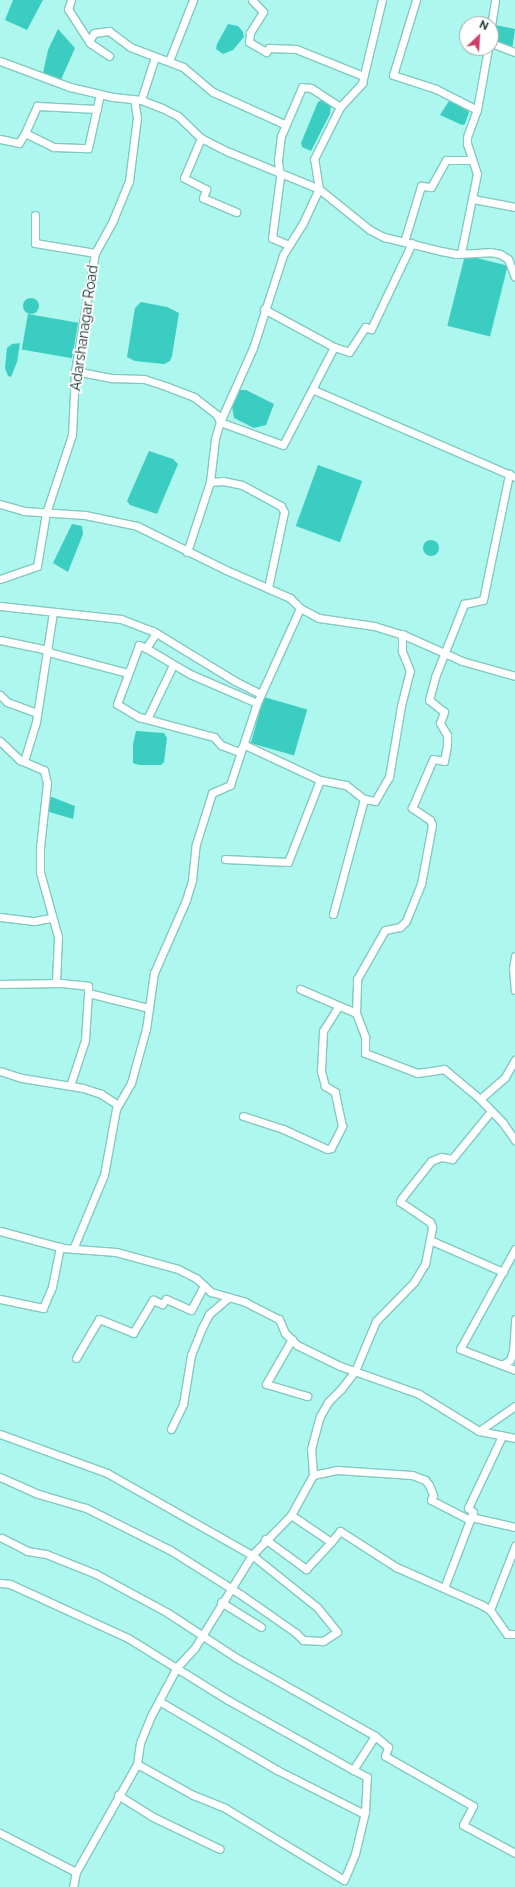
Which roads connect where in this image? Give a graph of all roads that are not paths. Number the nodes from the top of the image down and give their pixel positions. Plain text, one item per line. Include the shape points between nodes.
1 (71, 0) edge
2 (192, 0) edge
3 (252, 0) edge
4 (382, 0) edge
5 (416, 0) edge
6 (495, 0) edge
7 (493, 16) edge
8 (89, 41) junction
9 (499, 46) edge
10 (515, 52) edge
11 (109, 56) dead end
12 (487, 56) edge
13 (155, 57) junction
14 (0, 61) edge
15 (169, 61) junction
16 (363, 76) junction
17 (100, 94) junction
18 (138, 100) junction
19 (340, 107) junction
20 (97, 109) junction
21 (477, 110) junction
22 (286, 125) junction
23 (25, 133) junction
24 (201, 138) junction
25 (0, 139) edge
26 (472, 160) junction
27 (280, 172) junction
28 (319, 189) junction
29 (473, 199) junction
30 (515, 207) edge
31 (236, 212) dead end
32 (35, 215) dead end
33 (404, 242) junction
34 (412, 244) junction
35 (289, 245) junction
36 (94, 253) junction
37 (461, 253) junction
38 (515, 277) edge
39 (264, 309) junction
40 (334, 347) junction
41 (75, 371) junction
42 (314, 390) junction
43 (220, 422) junction
44 (512, 476) edge
45 (210, 482) junction
46 (0, 504) edge
47 (46, 513) junction
48 (187, 552) junction
49 (0, 579) edge
50 (268, 588) junction
51 (0, 606) edge
52 (300, 608) junction
53 (53, 612) junction
54 (156, 633) junction
55 (402, 634) junction
56 (0, 640) edge
57 (146, 648) junction
58 (48, 651) junction
59 (445, 653) junction
60 (173, 665) junction
61 (128, 673) junction
62 (515, 676) edge
63 (261, 694) junction
64 (0, 695) edge
65 (257, 703) junction
66 (37, 713) junction
67 (147, 719) junction
68 (0, 741) edge
69 (245, 743) junction
70 (24, 761) junction
71 (320, 780) junction
72 (364, 799) junction
73 (225, 859) dead end
74 (333, 914) dead end
75 (0, 917) edge
76 (51, 918) junction
77 (515, 956) edge
78 (56, 983) junction
79 (0, 984) edge
80 (300, 990) dead end
81 (515, 990) edge
82 (88, 993) junction
83 (338, 1007) junction
84 (149, 1008) junction
85 (356, 1013) junction
86 (515, 1060) edge
87 (0, 1071) edge
88 (70, 1086) junction
89 (480, 1099) junction
90 (118, 1105) junction
91 (491, 1111) junction
92 (243, 1116) dead end
93 (515, 1140) edge
94 (0, 1231) edge
95 (430, 1240) junction
96 (60, 1247) junction
97 (515, 1249) edge
98 (73, 1250) junction
99 (503, 1272) junction
100 (204, 1286) junction
101 (228, 1298) junction
102 (0, 1299) edge
103 (515, 1319) edge
104 (292, 1339) junction
105 (76, 1358) dead end
106 (502, 1365) junction
107 (515, 1370) edge
108 (355, 1371) junction
109 (307, 1396) dead end
110 (515, 1406) edge
111 (171, 1429) dead end
112 (479, 1431) junction
113 (0, 1434) edge
114 (502, 1436) junction
115 (515, 1438) edge
116 (313, 1475) junction
117 (0, 1477) edge
118 (291, 1515) junction
119 (471, 1518) junction
120 (515, 1527) edge
121 (2, 1538) dead end
122 (265, 1539) junction
123 (331, 1542) junction
124 (515, 1546) edge
125 (252, 1555) junction
126 (0, 1583) edge
127 (229, 1588) junction
128 (444, 1588) junction
129 (221, 1602) junction
130 (490, 1610) junction
131 (261, 1628) dead end
132 (515, 1634) edge
133 (202, 1635) junction
134 (178, 1667) junction
135 (158, 1701) junction
136 (375, 1736) junction
137 (137, 1764) junction
138 (352, 1770) junction
139 (118, 1795) junction
140 (364, 1814) junction
141 (0, 1833) edge
142 (220, 1848) dead end
143 (515, 1853) edge
144 (76, 1872) junction
145 (73, 1887) edge

1 - 8 street via 68,9
2 - 15 street
3 - 16 street via 263,12 250,33 249,42 266,52 269,48 296,49
4 - 16 street
5 - 21 street via 393,75 436,89
6 - 7 street
8 - 11 street
8 - 13 street via 94,33 109,31 130,47
9 - 10 street
12 - 21 street
13 - 15 street
13 - 18 street
14 - 17 street via 40,77
15 - 22 street via 192,73 213,92
16 - 19 street via 359,89
17 - 18 street
17 - 20 street
18 - 24 street via 178,116
18 - 36 street, Adarshanagar Road via 130,181 113,220
19 - 22 street via 311,88 302,87
19 - 28 street via 314,159
20 - 23 street via 37,106
20 - 23 street via 88,148 54,147
21 - 26 street via 467,137
22 - 27 street via 278,160
23 - 25 street via 19,143
24 - 27 street via 241,158
24 - 31 street via 184,178 206,189 203,198
26 - 29 street via 477,174
26 - 33 street via 446,160 431,187 421,186
27 - 28 street
27 - 35 street via 272,238
28 - 33 street via 370,230
28 - 35 street via 302,225
29 - 30 street
29 - 37 street
32 - 36 street via 35,242
33 - 34 street
34 - 37 street
34 - 40 street via 371,329 365,327 349,352
35 - 39 street via 282,255
36 - 41 street, Adarshanagar Road
37 - 38 street via 500,254 508,259
39 - 40 street
39 - 43 street via 253,348
40 - 42 street
41 - 43 street via 112,378 144,379 168,387 194,397 217,415
41 - 47 street, Adarshanagar Road via 72,435
42 - 43 street via 283,445
42 - 44 street
43 - 45 street via 214,439
44 - 59 street via 483,600 464,604
45 - 48 street
45 - 50 street via 223,481 242,485 281,506 284,512
46 - 47 street via 24,511
47 - 48 street via 85,515 137,526
47 - 49 street, Adarshanagar Road via 37,566
48 - 50 street
50 - 52 street via 290,598
51 - 53 street
52 - 55 street via 319,618 353,622
52 - 63 street
53 - 54 street via 99,614 121,618
53 - 58 street
54 - 57 street
54 - 63 street
55 - 59 street
55 - 72 street via 402,651 410,671 400,706 389,777 375,801
56 - 58 street
57 - 60 street
57 - 61 street via 139,645
58 - 61 street
58 - 66 street
59 - 62 street via 462,661
59 - 85 street via 429,700 444,712 440,723 447,735 444,761 433,758 412,808 430,820 432,825 421,884 406,921 400,927 385,930 357,979
60 - 65 street
60 - 67 street
61 - 67 street via 117,704 139,718
63 - 65 street
64 - 66 street via 7,702
65 - 69 street
66 - 70 street
67 - 69 street via 214,737 221,745 239,752
68 - 70 street via 6,749
69 - 71 street
69 - 84 street via 230,785 212,793 196,844 192,880 186,900 154,973
70 - 76 street via 41,766 47,783 40,866
71 - 72 street via 346,785
71 - 73 street via 288,862
72 - 74 street
75 - 76 street via 34,921
76 - 78 street via 58,942
77 - 81 street
78 - 79 street
78 - 82 street via 88,986
80 - 83 street
82 - 84 street
82 - 88 street via 85,1040
83 - 85 street
83 - 92 street via 324,1031 321,1071 325,1086 335,1092 342,1126 332,1148 327,1149 283,1129
84 - 90 street via 131,1083
85 - 89 street via 365,1037 365,1053 417,1073 444,1069
86 - 89 street via 505,1077
87 - 88 street via 22,1078
88 - 90 street via 100,1094
89 - 91 street
90 - 98 street via 104,1176
91 - 93 street
91 - 95 street via 452,1159 441,1157 431,1161 401,1199 400,1202 430,1222
94 - 96 street
95 - 99 street
95 - 108 street via 425,1264 414,1282 376,1320
96 - 98 street
96 - 102 street via 52,1287 43,1308
97 - 99 street
98 - 100 street via 116,1252 178,1269 196,1278
99 - 106 street via 460,1348
100 - 101 street via 211,1292
100 - 105 street via 191,1310 166,1300 162,1304 153,1300 133,1333 99,1319
101 - 104 street via 245,1302 279,1319 285,1333
101 - 111 street via 209,1314 202,1326 191,1354 183,1404
103 - 106 street via 513,1351 510,1360
104 - 108 street via 297,1345
104 - 109 street via 266,1384
106 - 107 street
108 - 112 street via 420,1394
108 - 116 street via 328,1402 320,1416 311,1449
110 - 112 street
112 - 114 street
113 - 125 street via 107,1473
114 - 115 street
114 - 119 street via 468,1508 473,1512
116 - 118 street
116 - 119 street via 337,1470 412,1475 425,1480 429,1485 434,1495 431,1500
117 - 127 street via 38,1494 86,1508 118,1523 180,1556
118 - 122 street
118 - 123 street
119 - 120 street
119 - 128 street
121 - 133 street via 26,1551 46,1554 96,1574
122 - 123 street via 306,1569
122 - 125 street
123 - 128 street via 340,1531 396,1567
124 - 130 street
125 - 127 street
125 - 127 street via 317,1607 337,1632 323,1641 303,1640
126 - 134 street via 10,1584 128,1638
127 - 129 street
128 - 130 street via 455,1591
129 - 131 street
129 - 133 street
130 - 132 street via 507,1634
133 - 134 street
133 - 136 street via 235,1657
134 - 135 street
134 - 138 street via 228,1700
135 - 137 street via 140,1743
135 - 140 street via 283,1773
136 - 138 street
136 - 143 street via 388,1747 385,1756 473,1806 463,1825
137 - 139 street
137 - 140 street via 193,1795 225,1808 344,1880 356,1854
138 - 140 street via 367,1777
139 - 142 street via 151,1816
139 - 144 street
141 - 144 street
144 - 145 street

